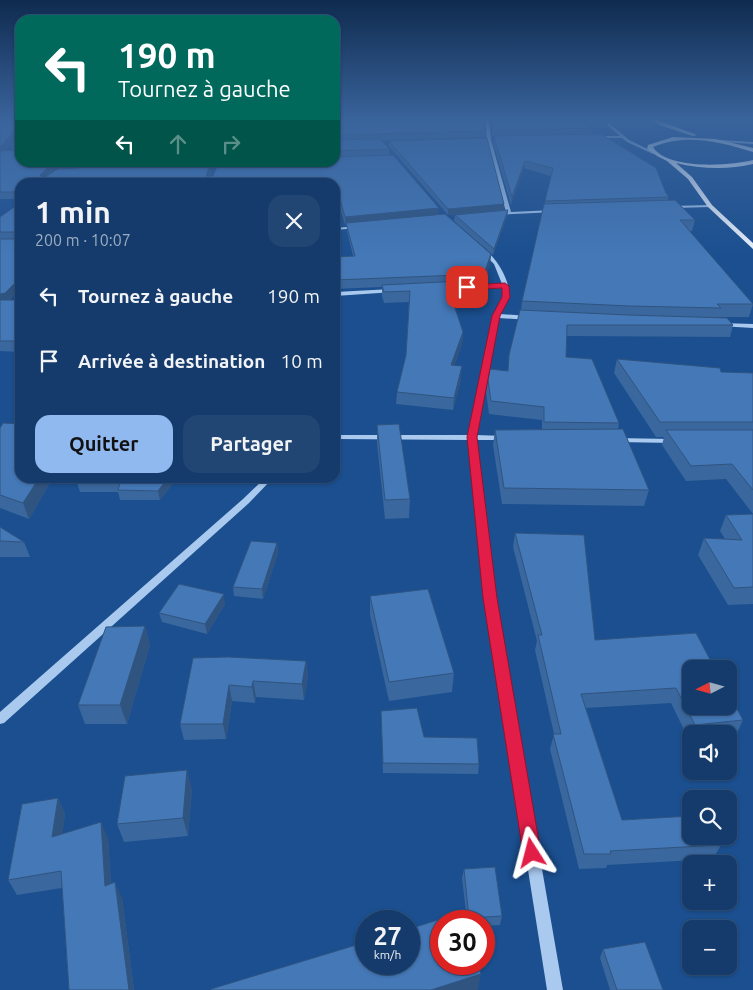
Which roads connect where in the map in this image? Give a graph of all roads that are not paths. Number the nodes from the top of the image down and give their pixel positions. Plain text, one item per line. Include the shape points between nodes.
1 (496, 165) edge
2 (673, 165) edge
3 (719, 165) edge
4 (738, 165) edge
5 (733, 166) junction
6 (65, 167) edge
7 (217, 167) edge
8 (67, 172) edge
9 (58, 173) junction
10 (214, 174) edge
11 (51, 178) edge
12 (694, 184) junction
13 (710, 206) junction
14 (665, 207) edge
15 (562, 211) edge
16 (510, 213) junction
17 (491, 215) edge
18 (363, 226) edge
19 (340, 228) edge
20 (473, 242) edge
21 (753, 247) edge
22 (505, 286) junction
23 (467, 287) edge
24 (401, 291) edge
25 (340, 294) edge
26 (496, 316) junction
27 (536, 318) edge
28 (713, 325) edge
29 (753, 326) edge
30 (340, 437) edge
31 (472, 437) junction
32 (511, 438) edge
33 (610, 440) edge
34 (678, 441) edge
35 (264, 483) edge
36 (0, 719) edge
37 (555, 990) edge

1 - 16 street
2 - 12 main road
3 - 5 main road
4 - 5 main road
5 - 12 main road via 704,176
6 - 9 street
7 - 10 street
8 - 9 street
9 - 11 street
12 - 13 main road
13 - 14 street
13 - 21 main road
15 - 16 street
16 - 17 street
18 - 19 street
20 - 22 street via 496,263
22 - 23 street
22 - 26 street via 506,297
24 - 25 street
26 - 27 street
26 - 31 street
28 - 29 street
30 - 31 street
31 - 32 street
31 - 37 street via 490,598
33 - 34 street
35 - 36 street

